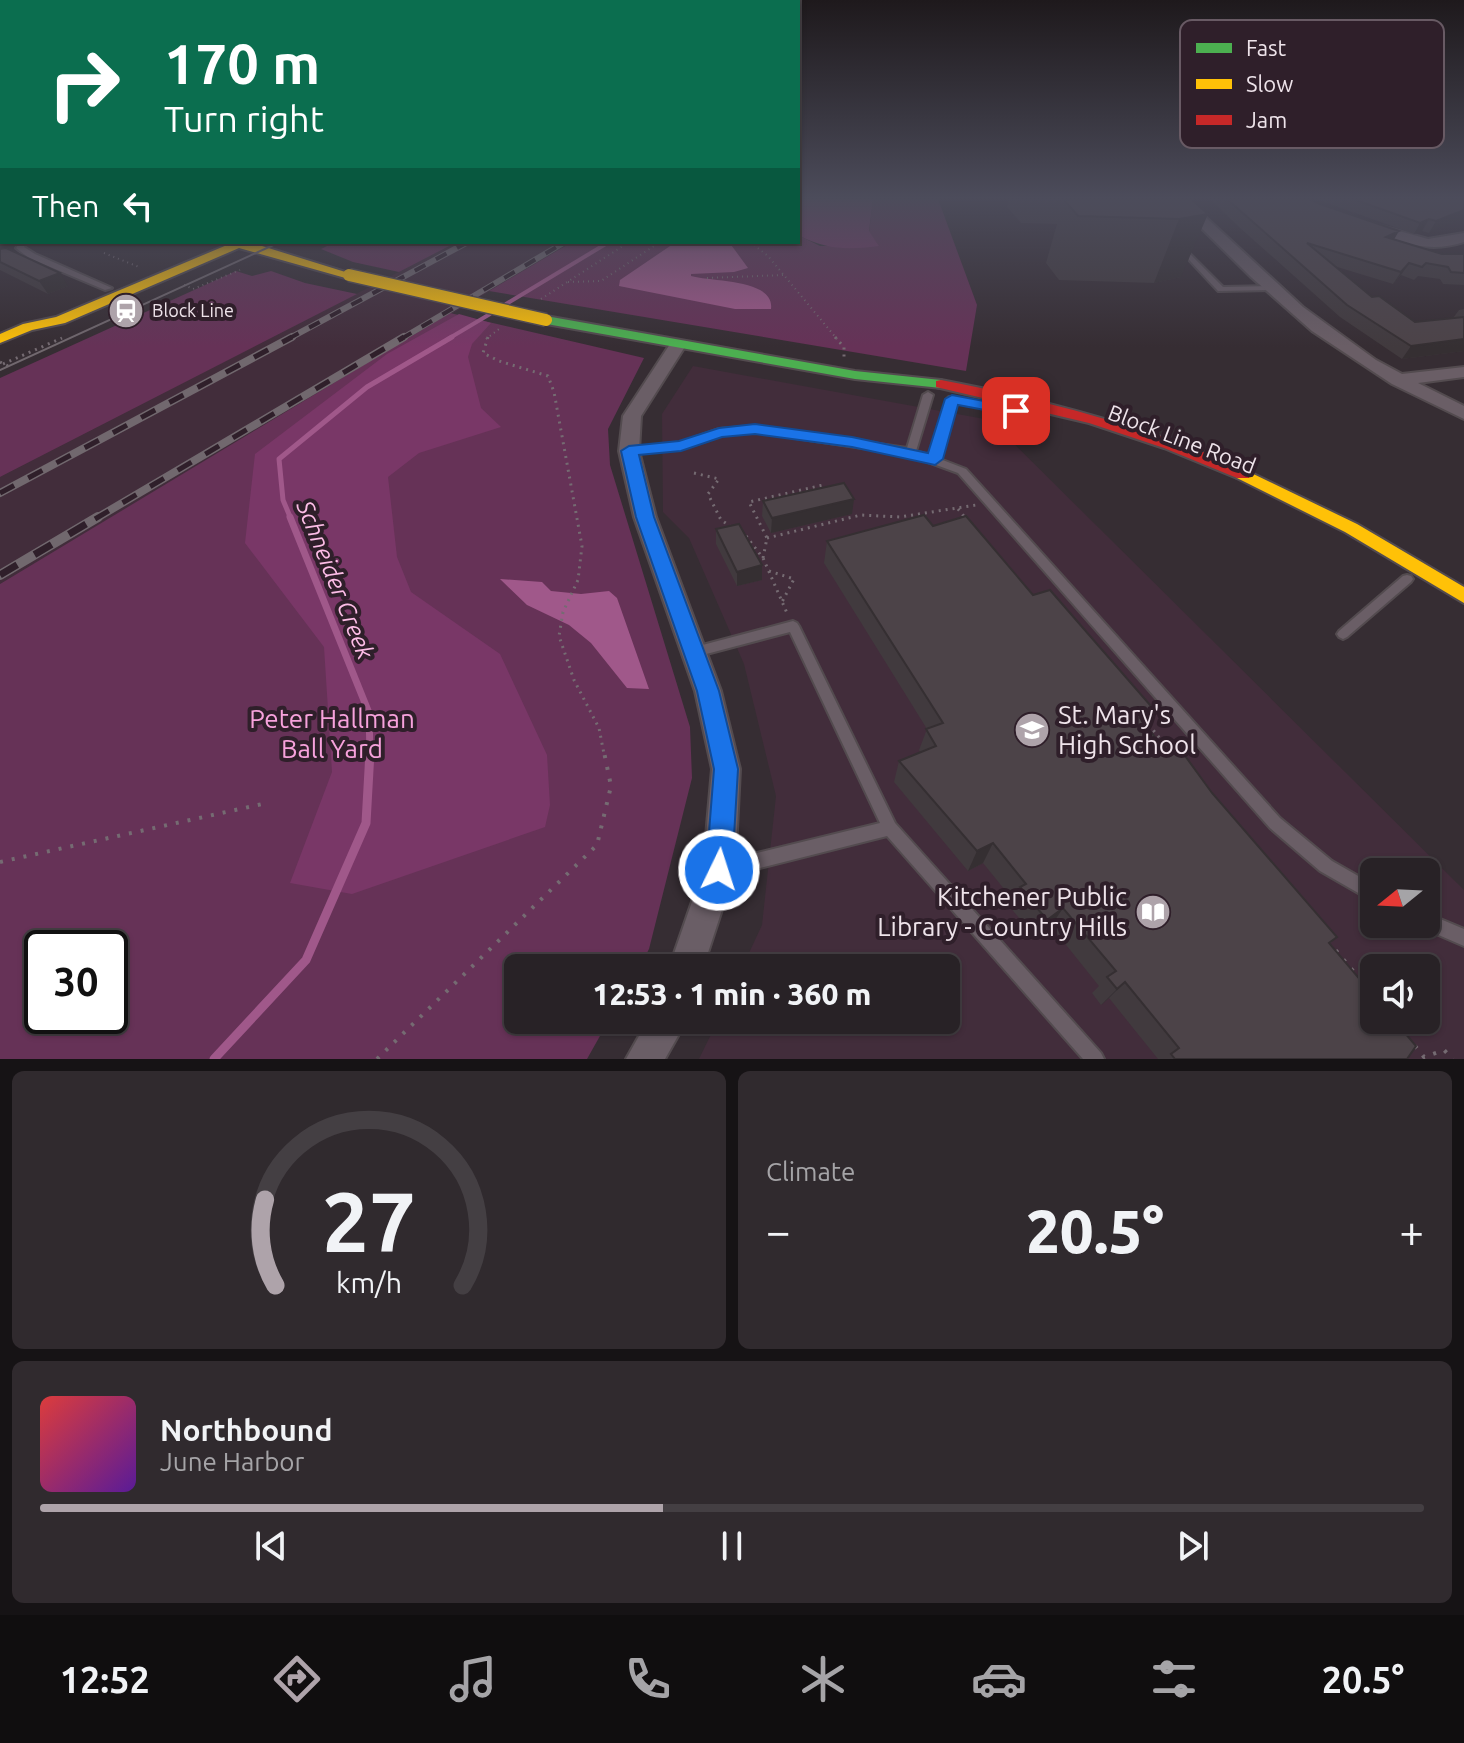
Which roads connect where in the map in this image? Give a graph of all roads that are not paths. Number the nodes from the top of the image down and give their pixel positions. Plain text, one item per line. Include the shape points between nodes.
1 (21, 248) edge
2 (201, 248) edge
3 (225, 248) edge
4 (257, 248) edge
5 (1181, 248) edge
6 (1232, 248) edge
7 (108, 288) junction
8 (1275, 288) junction
9 (28, 327) junction
10 (0, 339) edge
11 (678, 345) junction
12 (1464, 372) edge
13 (846, 374) junction
14 (1398, 380) junction
15 (928, 395) junction
16 (952, 399) junction
17 (1464, 413) edge
18 (629, 451) junction
19 (911, 452) junction
20 (935, 459) junction
21 (1407, 579) junction
22 (1464, 596) edge
23 (1464, 617) edge
24 (1343, 634) dead end
25 (695, 652) junction
26 (890, 828) junction
27 (719, 870) junction
28 (1360, 886) edge
29 (1440, 927) edge
30 (1464, 938) edge
31 (691, 954) edge
32 (660, 1034) edge
33 (644, 1059) edge
34 (1095, 1059) edge

1 - 7 lane
2 - 7 street
3 - 9 street via 60,320
4 - 11 street, Block Line Road, bridge via 349,275
5 - 8 lane via 1221,289
6 - 8 street
7 - 9 street
8 - 14 street via 1339,343
9 - 10 street
11 - 13 street, Block Line Road
11 - 18 street via 632,416
12 - 14 street
13 - 15 street, Block Line Road
13 - 22 street, Block Line Road via 882,374 1030,401 1159,438 1317,507
14 - 17 street
15 - 16 street, Block Line Road
15 - 19 lane
16 - 20 lane
16 - 21 street, Block Line Road via 1081,427 1182,461 1279,505
18 - 19 lane via 681,446 719,432 755,429
18 - 25 street via 645,517
19 - 20 lane
20 - 28 lane via 962,471 992,502 1275,823 1326,866
21 - 23 street, Block Line Road
21 - 24 lane
25 - 26 lane via 793,626
25 - 27 street via 726,769
26 - 27 lane
26 - 34 lane
27 - 31 street
29 - 30 lane
32 - 33 street

